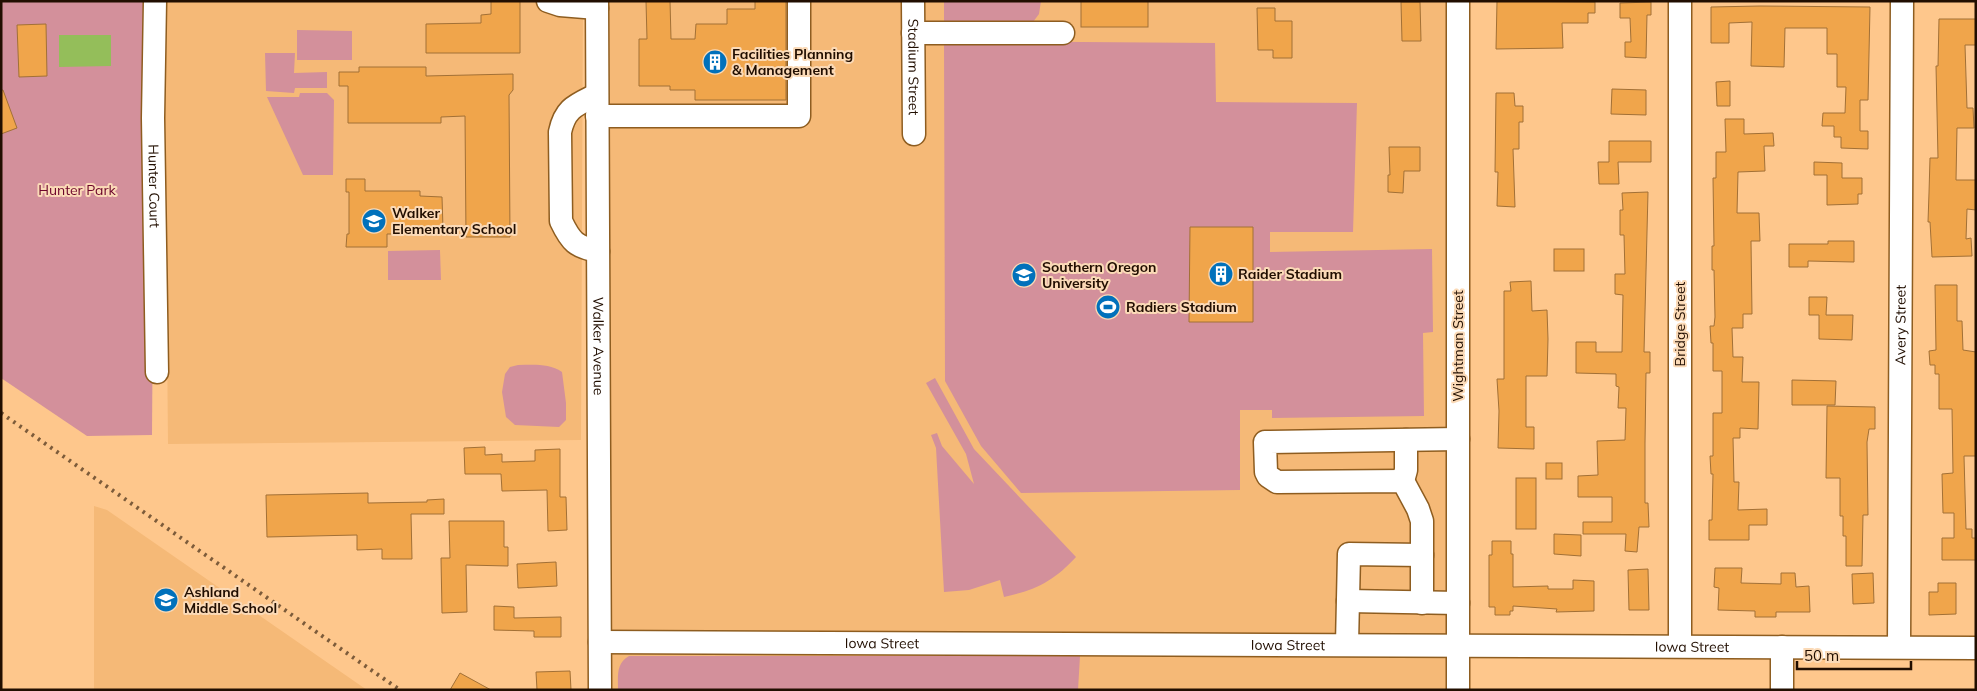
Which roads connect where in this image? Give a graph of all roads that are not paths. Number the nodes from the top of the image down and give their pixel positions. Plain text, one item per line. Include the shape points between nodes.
1 (155, 1) edge
2 (548, 1) edge
3 (799, 1) edge
4 (913, 1) edge
5 (1458, 1) edge
6 (1680, 1) edge
7 (1902, 1) edge
8 (597, 5) edge
9 (913, 33) junction
10 (1063, 33) dead end
11 (596, 106) junction
12 (914, 134) dead end
13 (598, 251) junction
14 (157, 372) dead end
15 (1406, 440) junction
16 (1458, 440) junction
17 (1402, 481) junction
18 (1422, 554) junction
19 (1348, 601) junction
20 (1422, 603) junction
21 (1458, 603) junction
22 (600, 642) junction
23 (1348, 644) junction
24 (1458, 646) junction
25 (1680, 646) junction
26 (1782, 647) junction
27 (1899, 647) junction
28 (1976, 648) edge
29 (600, 690) edge
30 (1458, 690) edge
31 (1782, 690) edge

1 - 14 street, Hunter Court via 153,118
2 - 8 street via 560,5
3 - 11 street via 799,116
4 - 9 street, Stadium Street
5 - 16 street, Wightman Street
6 - 25 street, Bridge Street
7 - 27 street, Avery Street
8 - 11 street, Walker Avenue
9 - 10 street
9 - 12 street, Stadium Street
11 - 13 street, Walker Avenue
11 - 13 street via 573,107 562,120 561,221 576,245
13 - 22 street, Walker Avenue
15 - 16 street
15 - 17 street via 1406,470
15 - 17 street via 1265,442 1266,472 1277,482
16 - 21 street, Wightman Street
17 - 18 street via 1422,521
18 - 19 street via 1349,554
18 - 20 street
19 - 20 street
19 - 23 street
20 - 21 street
21 - 24 street, Wightman Street
22 - 23 street, Iowa Street
22 - 29 street, Walker Avenue
23 - 24 street, Iowa Street
24 - 25 street, Iowa Street
24 - 30 street, Wightman Street
25 - 26 street, Iowa Street
26 - 27 street, Iowa Street
26 - 31 street
27 - 28 street, Iowa Street

